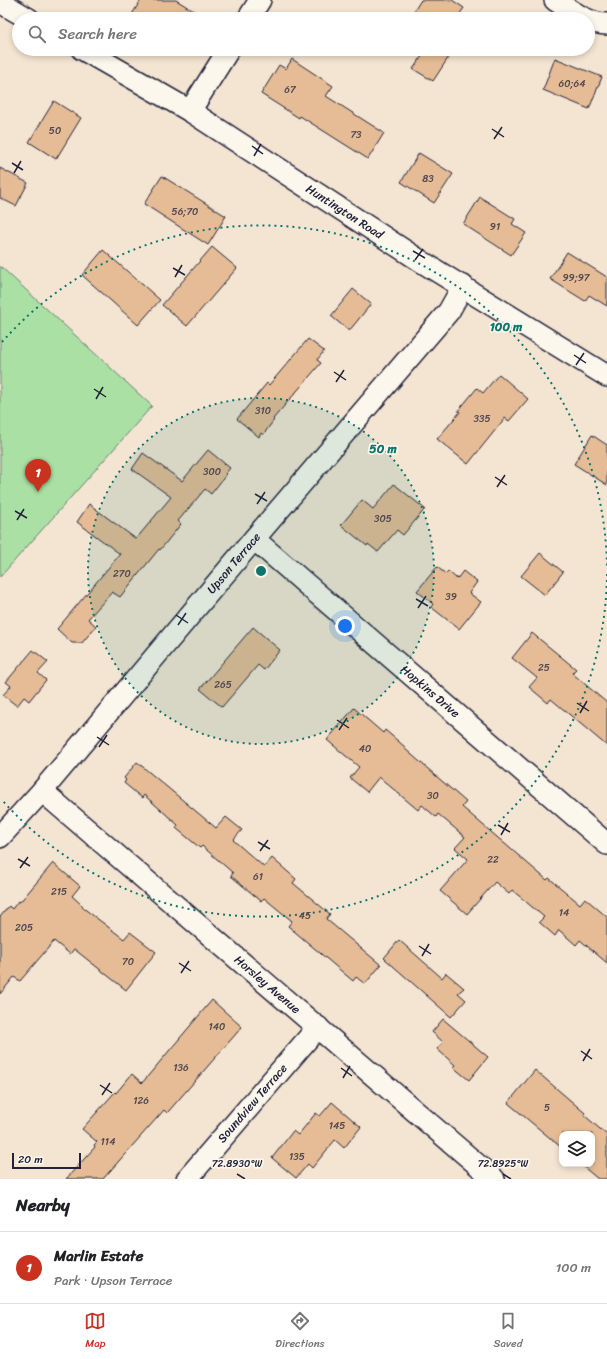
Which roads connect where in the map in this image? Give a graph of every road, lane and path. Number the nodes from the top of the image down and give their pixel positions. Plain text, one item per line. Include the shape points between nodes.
1 (260, 0) edge
2 (555, 0) edge
3 (0, 2) edge
4 (17, 12) edge
5 (252, 12) edge
6 (574, 12) edge
7 (595, 21) edge
8 (607, 24) edge
9 (94, 56) edge
10 (225, 56) edge
11 (190, 111) junction
12 (463, 286) junction
13 (607, 376) edge
14 (254, 539) junction
15 (42, 791) junction
16 (0, 838) edge
17 (607, 844) edge
18 (318, 1027) junction
19 (187, 1179) edge
20 (494, 1179) edge

1 - 5 street
2 - 6 street
3 - 4 street
7 - 8 street
9 - 11 street, Huntington Road
10 - 11 street
11 - 12 street, Huntington Road
12 - 13 street, Huntington Road
12 - 14 street, Upson Terrace via 449,311
14 - 15 street, Upson Terrace
14 - 17 street, Hopkins Drive
15 - 16 street, Upson Terrace
15 - 18 street, Horsley Avenue
18 - 19 street, Soundview Terrace
18 - 20 street, Horsley Avenue

